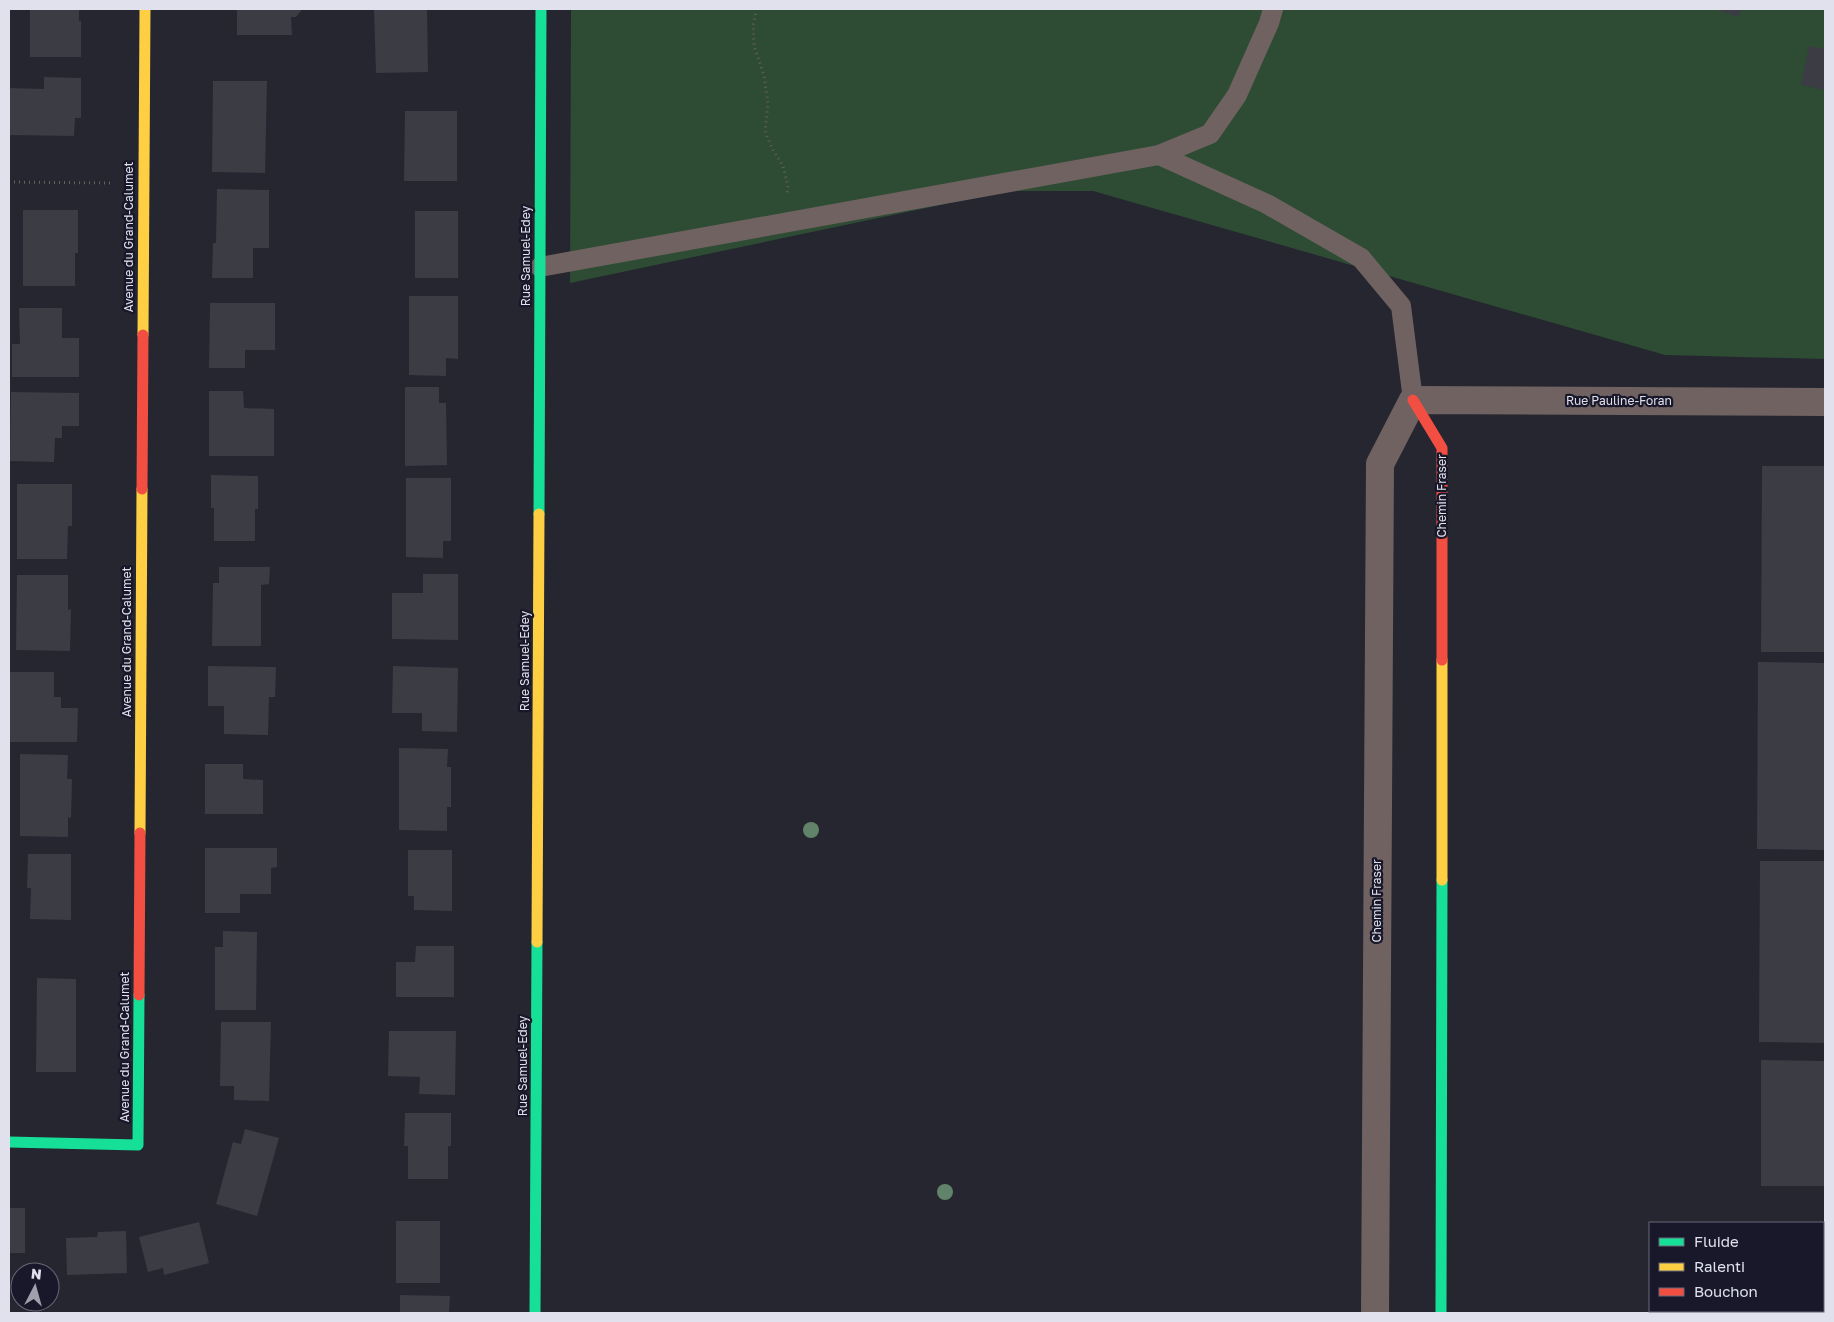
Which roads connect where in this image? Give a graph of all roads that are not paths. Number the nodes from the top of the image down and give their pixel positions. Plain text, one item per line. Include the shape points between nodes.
1 (145, 9) edge
2 (541, 9) edge
3 (1273, 9) edge
4 (1159, 155) junction
5 (540, 267) junction
6 (1413, 400) junction
7 (1825, 402) edge
8 (9, 1142) edge
9 (535, 1313) edge
10 (1375, 1313) edge
11 (1441, 1313) edge

1 - 8 street, Avenue du Grand-Calumet via 138,1145
2 - 5 street, Rue Samuel-Edey
3 - 4 lane via 1237,95 1210,134
4 - 5 lane
4 - 6 lane via 1267,204 1361,258 1401,306
5 - 9 street, Rue Samuel-Edey
6 - 7 street, Rue Pauline-Foran
6 - 10 street, Chemin Fraser via 1380,464
6 - 11 street, Chemin Fraser via 1442,448

